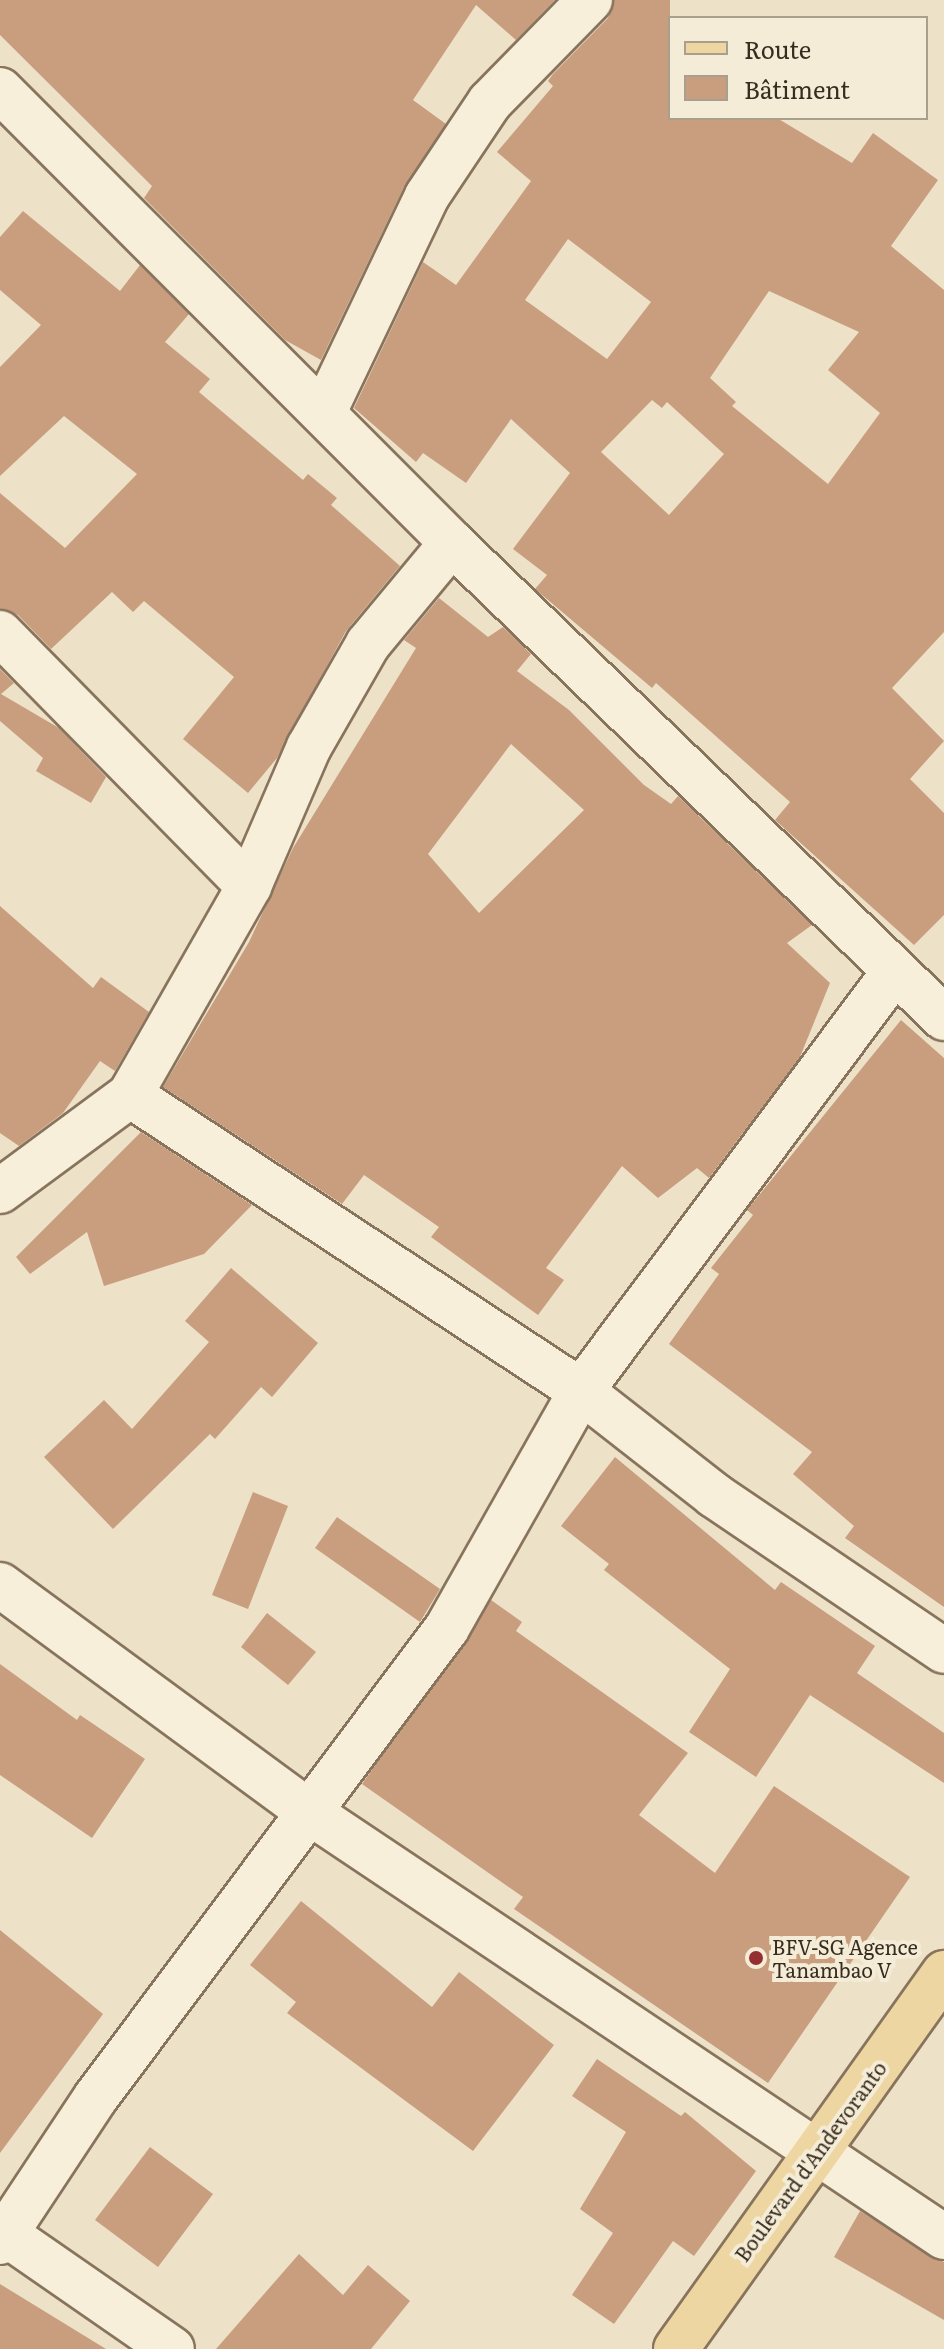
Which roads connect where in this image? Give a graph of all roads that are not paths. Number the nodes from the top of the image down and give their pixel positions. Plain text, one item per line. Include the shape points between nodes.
1 (590, 0) edge
2 (0, 90) edge
3 (324, 412) junction
4 (452, 543) junction
5 (0, 633) edge
6 (249, 886) junction
7 (895, 971) junction
8 (944, 1018) edge
9 (130, 1095) junction
10 (2, 1187) edge
11 (581, 1391) junction
12 (0, 1585) edge
13 (944, 1651) edge
14 (309, 1812) junction
15 (944, 1973) edge
16 (816, 2153) junction
17 (2, 2235) edge
18 (944, 2237) edge
19 (172, 2349) edge
20 (676, 2349) edge

1 - 3 street via 490,102 427,196
2 - 3 street
3 - 4 street
4 - 6 street via 368,644 309,747
4 - 7 street
5 - 6 street
6 - 9 street
7 - 8 street
7 - 11 street
9 - 10 street
9 - 11 street
11 - 13 street via 714,1495
11 - 14 street via 447,1628
12 - 14 street
14 - 16 street
14 - 17 street via 96,2097
15 - 16 main road, Boulevard d'Andevoranto
16 - 18 street
16 - 20 main road, Boulevard d'Andevoranto
17 - 19 street

